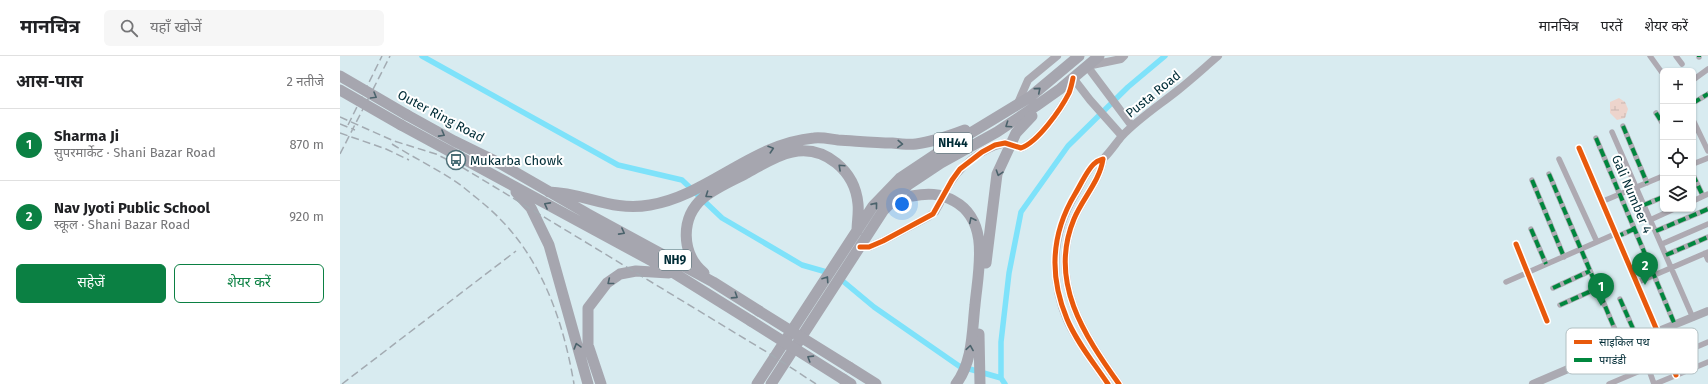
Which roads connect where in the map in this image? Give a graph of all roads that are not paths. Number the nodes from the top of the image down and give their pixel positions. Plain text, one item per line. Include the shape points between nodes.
1 (1057, 56) edge
2 (1079, 56) edge
3 (1098, 56) edge
4 (1124, 56) edge
5 (1218, 56) edge
6 (1650, 56) edge
7 (1676, 56) edge
8 (1682, 64) dead end
9 (1087, 66) junction
10 (1708, 69) edge
11 (1660, 70) edge
12 (340, 76) edge
13 (1073, 78) junction
14 (1696, 78) edge
15 (340, 90) edge
16 (1708, 94) edge
17 (1052, 95) junction
18 (1696, 101) edge
19 (1018, 103) junction
20 (1656, 113) dead end
21 (1660, 119) edge
22 (404, 120) junction
23 (991, 120) junction
24 (1132, 126) junction
25 (1623, 126) dead end
26 (1696, 126) edge
27 (1612, 132) dead end
28 (1122, 136) junction
29 (1596, 138) dead end
30 (1005, 143) dead end
31 (1021, 148) dead end
32 (1579, 148) dead end
33 (1708, 151) edge
34 (1708, 158) edge
35 (1103, 159) junction
36 (1559, 159) dead end
37 (1696, 163) edge
38 (739, 171) junction
39 (1549, 174) dead end
40 (1660, 177) edge
41 (1532, 180) dead end
42 (505, 181) junction
43 (1646, 182) junction
44 (1696, 185) edge
45 (1635, 187) junction
46 (946, 189) dead end
47 (549, 192) junction
48 (1619, 194) junction
49 (1706, 195) edge
50 (1660, 199) edge
51 (1696, 200) edge
52 (1601, 202) junction
53 (940, 203) dead end
54 (889, 206) junction
55 (1644, 206) junction
56 (1708, 209) edge
57 (1667, 212) edge
58 (1650, 220) junction
59 (1708, 224) edge
60 (1531, 229) dead end
61 (1634, 229) junction
62 (1656, 231) junction
63 (856, 233) junction
64 (1616, 236) junction
65 (1708, 236) edge
66 (1597, 242) junction
67 (1516, 244) dead end
68 (1662, 244) junction
69 (1581, 249) junction
70 (853, 251) junction
71 (1706, 252) edge
72 (1666, 255) junction
73 (1564, 257) junction
74 (1708, 260) edge
75 (1546, 264) junction
76 (1672, 268) junction
77 (1590, 272) junction
78 (1528, 273) junction
79 (674, 274) junction
80 (1654, 275) junction
81 (713, 282) junction
82 (1506, 282) dead end
83 (1636, 283) junction
84 (1554, 288) dead end
85 (1598, 288) junction
86 (1620, 299) dead end
87 (1560, 305) dead end
88 (1708, 311) edge
89 (1693, 318) junction
90 (1547, 321) dead end
91 (1675, 325) junction
92 (1615, 328) edge
93 (1630, 328) edge
94 (1656, 328) edge
95 (1668, 328) edge
96 (1708, 342) edge
97 (1698, 346) edge
98 (1708, 362) edge
99 (1698, 366) edge
100 (1566, 370) edge
101 (1633, 374) edge
102 (1650, 374) edge
103 (1676, 375) edge
104 (1537, 383) edge
105 (588, 384) edge
106 (601, 384) edge
107 (757, 384) edge
108 (771, 384) edge
109 (851, 384) edge
110 (876, 384) edge
111 (956, 384) edge
112 (980, 384) edge
113 (1108, 384) edge
114 (1120, 384) edge
115 (1609, 384) edge
116 (1654, 384) edge

1 - 19 main road via 1028,80
19 -> 2 highway, NH44 via 1030,97
3 - 9 highway, NH44
4 - 9 main road via 1121,59
5 - 24 main road, Pusta Road
6 - 11 street
7 - 8 street
9 - 13 highway, NH44
9 - 24 main road
10 - 14 street
12 -> 22 highway, Outer Ring Road, bridge
13 - 17 highway, NH44
13 - 28 main road
13 - 31 main road via 1070,92 1056,113 1034,140
15 - 22 highway, Outer Ring Road, bridge
16 - 18 street
17 -> 54 highway, NH44 via 997,132 941,163 908,185
17 -> 112 highway, bridge via 1016,133 997,174 988,234 979,334
19 - 23 highway, NH44
20 - 21 street
22 - 42 highway, Outer Ring Road via 470,163
22 -> 47 highway, Outer Ring Road / NH9 via 501,164
38 -> 23 highway via 766,150 796,141 815,138 916,144 937,140
63 -> 23 highway, NH44 via 873,206 900,178
24 - 28 main road, Pusta Road
25 - 43 street
26 - 33 street
27 - 45 street
28 - 35 main road, Pusta Road
29 - 48 street, Gali Number 4
30 - 46 main road via 994,145 968,162
32 - 52 street
34 - 37 street
35 - 113 main road, Pusta Road via 1095,163 1066,210 1056,243 1055,270 1058,294 1067,320
35 - 114 main road via 1102,169 1078,209 1068,233 1066,281 1076,315
36 - 66 street
38 - 47 highway via 669,201 649,206 614,206 564,192
63 -> 38 highway via 856,192 846,172 831,159 810,151 792,152
38 -> 81 highway via 703,198 696,205 688,221 686,239 691,256 701,271
39 - 69 street
40 - 43 street
41 - 73 street
79 -> 42 highway, Outer Ring Road
105 -> 42 highway via 549,245 531,208
43 - 45 street
44 - 49 street
45 - 48 street
45 - 55 street
47 -> 81 highway, NH9
48 - 52 street
48 - 61 street, Gali Number 4
49 - 51 street
50 - 55 street
52 - 64 street
53 - 70 main road via 936,212 883,242
54 - 70 highway, NH44
111 -> 54 highway, bridge via 965,370 972,335 980,257 978,234 968,212 959,203 936,194 912,196
55 - 58 street
56 - 62 street
57 - 58 street
58 - 62 street
59 - 68 street
60 - 75 street
61 - 64 street
61 - 80 street, Gali Number 4
62 - 68 street
63 - 70 highway, NH44
64 - 66 street
64 - 83 street
65 - 72 street
66 - 69 street
67 - 78 street
68 - 72 street
69 - 73 street
69 - 77 street
107 -> 70 highway, NH44 via 806,309
70 - 108 highway, NH44 via 817,316
71 - 74 street
71 - 76 street
72 - 76 street
73 - 75 street
75 - 78 street
76 - 80 street
76 - 89 street
77 - 84 street
77 - 85 street
78 - 82 street
78 - 90 street
79 -> 106 highway via 636,271 620,274 606,284 588,308 588,345
109 -> 79 highway, NH9, bridge
80 - 83 street
80 - 91 street, Gali Number 4
81 -> 110 highway, NH9, bridge
83 - 94 street
85 - 87 street
85 - 92 street
86 - 93 street
88 - 89 main road
89 - 91 main road
91 - 95 main road
96 - 97 street
98 - 99 street
100 - 104 main road
101 - 115 street
102 - 116 street
103 - 116 street

